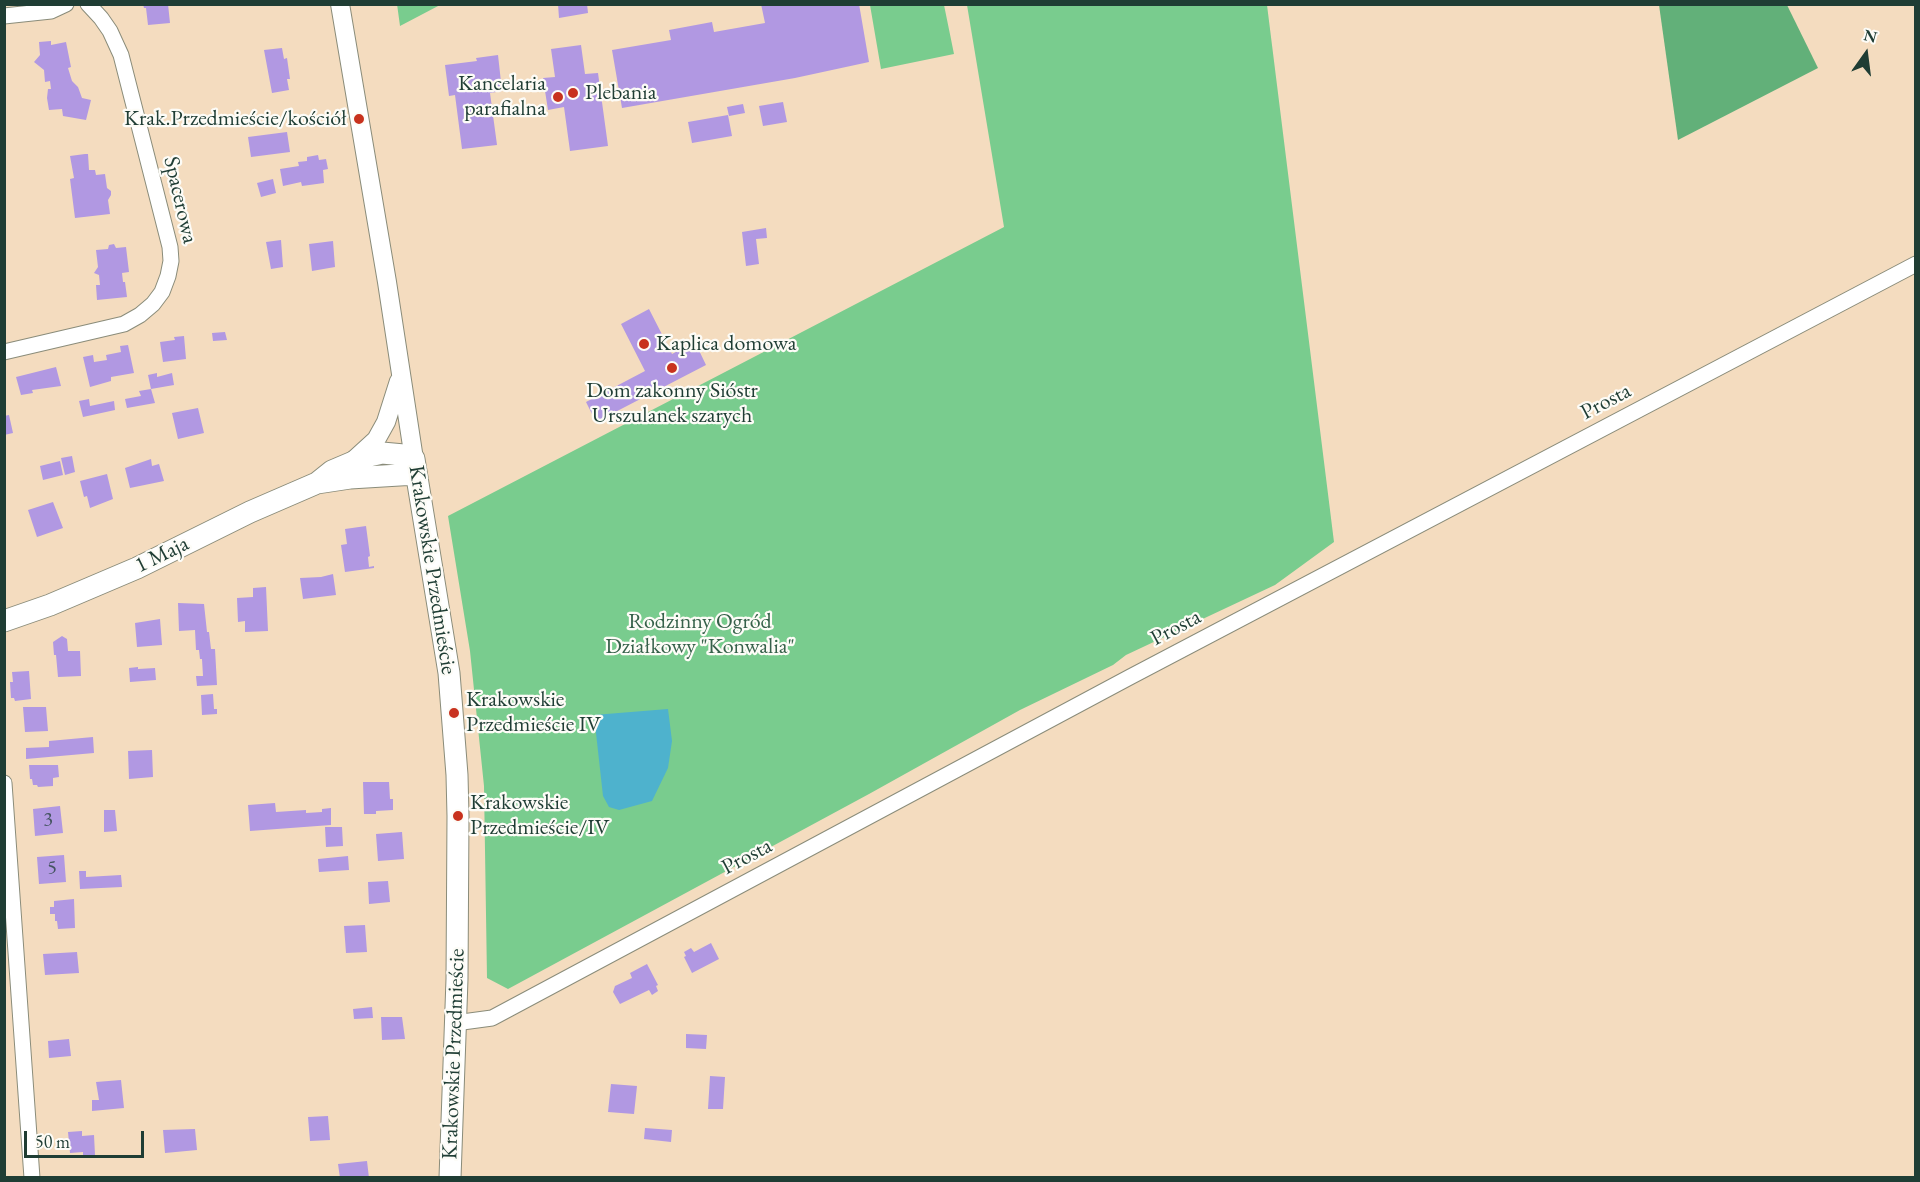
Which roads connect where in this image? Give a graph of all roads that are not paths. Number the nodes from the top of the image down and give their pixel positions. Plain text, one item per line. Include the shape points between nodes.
1 (66, 4) edge
2 (88, 4) edge
3 (340, 4) edge
4 (4, 16) edge
5 (1916, 264) edge
6 (4, 352) edge
7 (400, 376) junction
8 (352, 461) junction
9 (415, 466) junction
10 (317, 483) junction
11 (4, 621) edge
12 (4, 783) edge
13 (455, 1023) junction
14 (32, 1178) edge
15 (450, 1178) edge

1 - 4 street via 51,11
2 - 6 street, Spacerowa via 111,32 121,55 170,247 168,276 153,304 124,324
3 - 7 street, Krakowskie Przedmieście
5 - 13 street, Prosta via 492,1018
7 - 8 street, 1 Maja via 386,422 376,440
7 - 9 street, Krakowskie Przedmieście
8 - 9 main road, 1 Maja via 382,453 404,455
8 - 10 main road, 1 Maja
9 - 10 main road, 1 Maja
9 - 13 main road, Krakowskie Przedmieście via 454,713 458,816
10 - 11 main road, 1 Maja via 137,568
12 - 14 street
13 - 15 main road, Krakowskie Przedmieście

